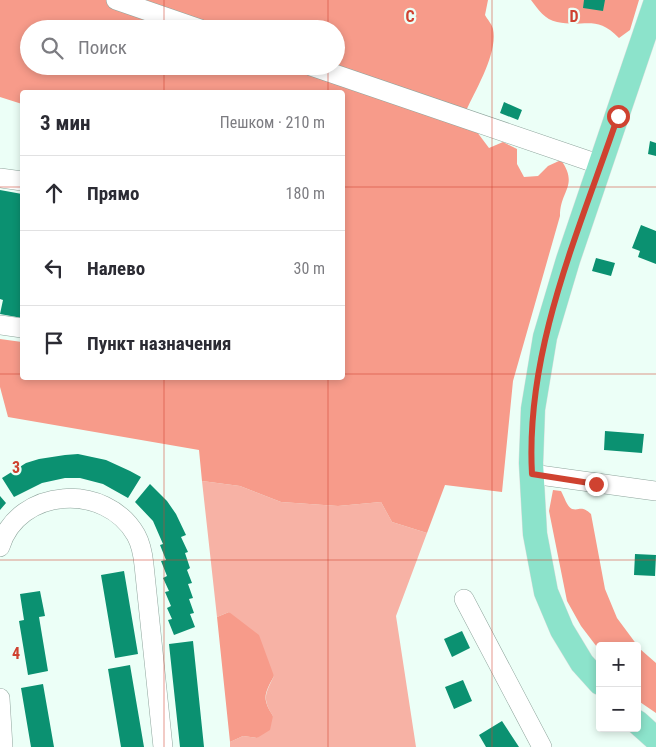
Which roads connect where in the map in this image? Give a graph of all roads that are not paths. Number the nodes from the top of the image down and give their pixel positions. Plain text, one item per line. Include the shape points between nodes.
1 (116, 0) edge
2 (656, 2) edge
3 (174, 20) edge
4 (337, 75) edge
5 (601, 165) junction
6 (0, 178) edge
7 (20, 181) edge
8 (0, 325) edge
9 (20, 328) edge
10 (532, 474) junction
11 (656, 491) edge
12 (0, 547) edge
13 (464, 599) dead end
14 (596, 678) edge
15 (0, 698) edge
16 (641, 726) edge
17 (656, 739) edge
18 (2, 747) edge
19 (163, 747) edge
20 (542, 747) edge

1 - 3 street
2 - 5 main road
4 - 5 street
5 - 10 main road via 545,337 533,409
6 - 7 street
8 - 9 street
10 - 11 street
10 - 14 main road via 535,534 546,592 562,630
12 - 19 street via 12,524 25,511 61,498 96,502 124,520 136,535 144,565
13 - 20 street
15 - 18 street
16 - 17 main road

